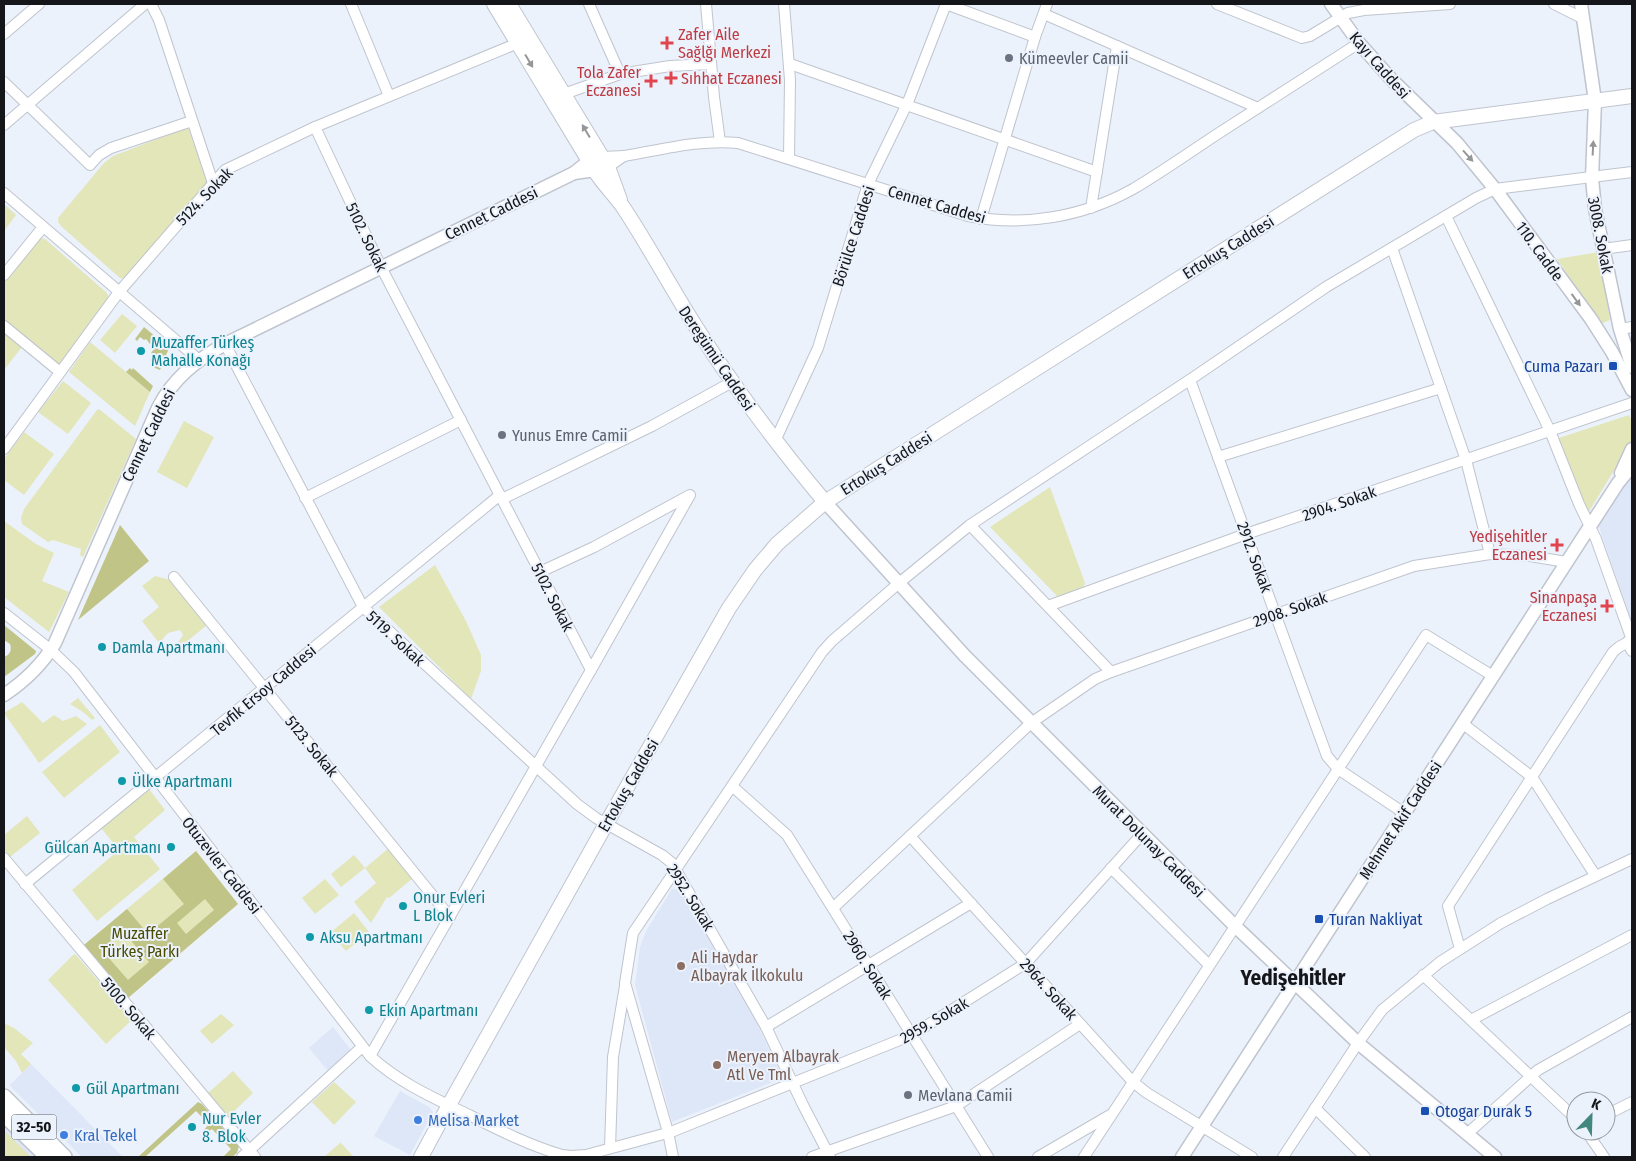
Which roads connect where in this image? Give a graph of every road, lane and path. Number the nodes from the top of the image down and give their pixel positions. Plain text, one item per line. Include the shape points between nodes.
1 (39, 4) edge
2 (145, 4) edge
3 (151, 4) edge
4 (351, 4) edge
5 (494, 4) edge
6 (509, 4) edge
7 (588, 4) edge
8 (706, 4) edge
9 (784, 4) edge
10 (946, 4) edge
11 (1218, 4) edge
12 (1331, 4) edge
13 (1450, 4) edge
14 (1554, 4) edge
15 (1581, 4) edge
16 (1586, 4) edge
17 (1046, 9) edge
18 (1340, 17) junction
19 (1584, 19) junction
20 (4, 34) edge
21 (1035, 37) junction
22 (518, 43) junction
23 (1359, 43) junction
24 (1117, 46) junction
25 (711, 64) junction
26 (790, 64) junction
27 (620, 74) junction
28 (4, 82) edge
29 (564, 94) junction
30 (389, 96) junction
31 (1632, 96) edge
32 (1595, 101) junction
33 (907, 104) junction
34 (27, 105) junction
35 (1258, 108) junction
36 (192, 120) junction
37 (1434, 122) junction
38 (4, 125) edge
39 (315, 127) junction
40 (1004, 139) junction
41 (720, 142) junction
42 (788, 158) junction
43 (598, 164) junction
44 (1097, 172) junction
45 (1632, 172) edge
46 (1592, 178) junction
47 (213, 183) junction
48 (868, 184) junction
49 (1495, 189) junction
50 (4, 193) edge
51 (1091, 208) junction
52 (1446, 216) junction
53 (980, 219) junction
54 (43, 227) junction
55 (1632, 245) edge
56 (1392, 248) junction
57 (1603, 249) junction
58 (381, 267) junction
59 (4, 275) edge
60 (119, 292) junction
61 (4, 326) edge
62 (1626, 328) edge
63 (225, 344) junction
64 (199, 360) junction
65 (1632, 367) edge
66 (60, 372) junction
67 (1190, 380) junction
68 (732, 382) junction
69 (1441, 388) junction
70 (1632, 390) edge
71 (1632, 403) edge
72 (461, 420) junction
73 (1550, 431) junction
74 (775, 441) junction
75 (4, 449) edge
76 (1632, 450) edge
77 (1218, 457) junction
78 (1466, 460) junction
79 (1632, 466) edge
80 (1618, 483) junction
81 (501, 497) junction
82 (305, 498) junction
83 (825, 502) junction
84 (970, 525) junction
85 (1590, 526) junction
86 (1246, 534) junction
87 (1490, 554) junction
88 (1566, 562) junction
89 (540, 572) junction
90 (174, 576) dead end
91 (899, 583) junction
92 (1048, 606) junction
93 (363, 607) junction
94 (4, 613) edge
95 (1275, 614) junction
96 (1631, 643) edge
97 (51, 650) junction
98 (591, 670) junction
99 (1111, 672) junction
100 (1492, 676) junction
101 (265, 688) junction
102 (4, 695) edge
103 (1030, 723) junction
104 (1462, 723) junction
105 (536, 767) junction
106 (1338, 769) junction
107 (1532, 777) junction
108 (155, 778) junction
109 (732, 786) junction
110 (1404, 813) junction
111 (606, 824) junction
112 (1142, 834) junction
113 (910, 836) junction
114 (4, 858) edge
115 (1632, 859) edge
116 (1111, 868) junction
117 (676, 869) junction
118 (1595, 875) junction
119 (25, 884) junction
120 (971, 903) junction
121 (833, 908) junction
122 (450, 917) junction
123 (1235, 926) junction
124 (1632, 935) edge
125 (1460, 949) junction
126 (1026, 963) junction
127 (868, 965) junction
128 (1209, 965) junction
129 (1423, 975) junction
130 (1294, 982) junction
131 (625, 983) junction
132 (1632, 1017) edge
133 (1471, 1020) junction
134 (1080, 1024) junction
135 (766, 1027) junction
136 (912, 1035) junction
137 (1358, 1043) junction
138 (362, 1048) junction
139 (370, 1056) junction
140 (1531, 1075) junction
141 (1133, 1082) junction
142 (792, 1083) junction
143 (1632, 1102) edge
144 (5, 1105) edge
145 (449, 1105) junction
146 (956, 1106) junction
147 (1315, 1108) junction
148 (1566, 1109) edge
149 (1616, 1110) edge
150 (1113, 1113) junction
151 (1201, 1127) junction
152 (668, 1132) junction
153 (1467, 1134) junction
154 (1593, 1141) edge
155 (610, 1148) junction
156 (249, 1155) edge
157 (829, 1155) edge
158 (566, 1156) edge
159 (48, 1157) edge
160 (64, 1157) edge
161 (421, 1157) edge
162 (673, 1157) edge
163 (812, 1157) edge
164 (988, 1157) edge
165 (1038, 1157) edge
166 (1084, 1157) edge
167 (1182, 1157) edge
168 (1252, 1157) edge
169 (1284, 1157) edge
170 (1365, 1157) edge
171 (1495, 1157) edge
172 (1604, 1157) edge

1 - 20 street
2 - 34 street
3 - 36 street
4 - 30 street
5 - 22 main road, Deregümü Caddesi
6 - 29 main road, Deregümü Caddesi
7 - 27 street
8 - 25 street
9 - 26 street
10 - 21 street
10 - 33 street, Börülce Caddesi
11 - 18 street via 1302,38
12 - 18 street, Kayı Caddesi
13 - 18 street via 1364,10
14 - 19 street
15 - 19 street
16 - 19 street
17 - 21 street
17 - 24 street
18 - 23 street, Kayı Caddesi
19 - 32 street, 3008. Sokak
21 - 40 street
22 - 30 street, 5124. Sokak
22 -> 43 main road, Deregümü Caddesi
23 - 35 street, Cennet Caddesi
23 - 37 street, Kayı Caddesi
24 - 35 street
24 - 44 street
25 - 27 street
25 - 41 street
26 - 33 street
26 - 42 street
27 - 29 street
28 - 34 street
43 -> 29 main road, Deregümü Caddesi
30 - 39 street, 5124. Sokak
31 - 32 main road, Ertokuş Caddesi
32 - 37 main road, Ertokuş Caddesi
46 -> 32 street, 3008. Sokak
33 - 40 street
33 - 48 street, Börülce Caddesi
34 - 36 street via 90,165 111,148
34 - 38 street
35 - 51 street, Cennet Caddesi via 1134,188
36 - 47 street
37 -> 49 street, 110. Cadde
37 - 83 main road, Ertokuş Caddesi via 1396,141
39 - 47 street, 5124. Sokak via 230,166
39 - 58 street, 5102. Sokak
40 - 44 street
40 - 53 street
41 - 42 street, Cennet Caddesi via 745,145
41 - 43 street, Cennet Caddesi via 624,156
42 - 48 street, Cennet Caddesi
43 - 58 street, Cennet Caddesi
43 - 68 main road, Deregümü Caddesi via 606,187 622,206
44 - 51 street
45 - 46 street
46 - 49 street
46 - 57 street, 3008. Sokak
47 - 60 street, 5124. Sokak
48 - 53 street, Cennet Caddesi
48 - 74 street, Börülce Caddesi via 822,339
49 - 52 street
49 -> 70 street, 110. Cadde via 1591,319
50 - 54 street
51 - 53 street, Cennet Caddesi via 1030,220
52 - 56 street
52 - 73 street
54 - 59 street
54 - 60 street
55 - 57 street
56 - 67 street via 1326,287
56 - 69 street
57 - 62 street, 3008. Sokak
58 - 63 street, Cennet Caddesi
58 - 72 street, 5102. Sokak
60 - 64 street
60 - 66 street, 5124. Sokak
61 - 66 street
62 - 65 street, 3008. Sokak
63 - 64 street, Cennet Caddesi
63 - 82 street, 5119. Sokak
64 - 97 street, Cennet Caddesi via 176,380 161,402
66 - 75 street, 5124. Sokak
67 - 77 street, 2912. Sokak
67 - 84 street
68 - 74 main road, Deregümü Caddesi
68 - 81 street, Tevfik Ersoy Caddesi via 652,426
69 - 77 street
69 - 78 street
71 - 73 street, 2904. Sokak
72 - 81 street, 5102. Sokak
72 - 82 street
73 - 78 street, 2904. Sokak
73 - 85 street
74 - 83 main road, Deregümü Caddesi
76 - 80 street, Mehmet Akif Caddesi
77 - 86 street, 2912. Sokak
78 - 86 street, 2904. Sokak
78 - 87 street
79 - 80 street, Mehmet Akif Caddesi
80 - 85 street, Mehmet Akif Caddesi
81 - 89 street, 5102. Sokak
81 - 93 street, Tevfik Ersoy Caddesi
82 - 93 street, 5119. Sokak
83 - 91 street, Murat Dolunay Caddesi
83 - 111 main road, Ertokuş Caddesi via 777,544 741,590
84 - 91 street
84 - 92 street
85 - 88 street, Mehmet Akif Caddesi
85 - 96 street
86 - 92 street, 2904. Sokak
86 - 95 street, 2912. Sokak
87 - 88 street, 2908. Sokak
87 - 95 street, 2908. Sokak via 1414,566
88 - 100 street, Mehmet Akif Caddesi
89 - 98 street, 5102. Sokak
89 - 98 street via 690,495
90 - 101 street, 5123. Sokak
91 - 103 street, Murat Dolunay Caddesi
91 - 109 street via 822,652
92 - 99 street
93 - 101 street, Tevfik Ersoy Caddesi
93 - 105 street, 5119. Sokak
94 - 97 street, Otuzevler Caddesi
95 - 99 street, 2908. Sokak
95 - 106 street, 2912. Sokak via 1325,750
96 - 107 street via 1614,652
97 - 102 street, Cennet Caddesi via 34,672
97 - 108 street, Otuzevler Caddesi via 74,672
98 - 105 street
99 - 103 street, 2908. Sokak
100 - 104 street, Mehmet Akif Caddesi
100 - 106 street via 1426,635
101 - 108 street, Tevfik Ersoy Caddesi
101 - 122 street, 5123. Sokak
103 - 112 street, Murat Dolunay Caddesi
103 - 113 street, 2908. Sokak
104 - 107 street
104 - 110 street, Mehmet Akif Caddesi
105 - 111 street, 5119. Sokak via 577,804
105 - 122 street
106 - 110 street, 2912. Sokak
106 - 123 street
107 - 118 street
107 - 125 street via 1448,906
108 - 119 street, Tevfik Ersoy Caddesi
108 - 138 street, Otuzevler Caddesi
109 - 117 street
109 - 121 street, 2960. Sokak via 787,835
110 - 130 street, Mehmet Akif Caddesi
111 - 117 street, 2952. Sokak via 662,854
111 - 145 main road, Ertokuş Caddesi
112 - 116 street, 2959. Sokak
112 - 123 street, Murat Dolunay Caddesi
113 - 120 street, 2964. Sokak
113 - 121 street, 2908. Sokak
114 - 119 street, 5100. Sokak
115 - 118 street
116 - 126 street, 2959. Sokak
116 - 128 street
117 - 131 street via 633,933
117 - 135 street, 2952. Sokak
118 - 125 street via 1525,910
119 - 156 street, 5100. Sokak
120 - 126 street, 2964. Sokak
120 - 127 street
121 - 127 street, 2960. Sokak
122 - 139 street
123 - 128 street
123 - 130 street, Murat Dolunay Caddesi
124 - 133 street
125 - 129 street
126 - 134 street, 2964. Sokak
126 - 136 street, 2959. Sokak
127 - 135 street
127 - 136 street, 2960. Sokak
128 - 141 street
129 - 133 street
129 - 137 street via 1382,1010
130 - 137 street, Murat Dolunay Caddesi
130 - 151 street, Mehmet Akif Caddesi
131 - 152 street
131 - 155 street via 614,1057
132 - 140 street
133 - 140 street
134 - 141 street, 2964. Sokak
134 - 146 street
135 - 142 street, 2952. Sokak
136 - 142 street, 2959. Sokak
136 - 146 street, 2960. Sokak
137 - 147 street
137 - 153 street, Murat Dolunay Caddesi
138 - 139 street, Otuzevler Caddesi
138 - 156 street
139 - 145 street, Otuzevler Caddesi via 395,1076
140 - 148 street
140 - 153 street
141 - 150 street
141 - 151 street, 2964. Sokak
142 - 152 street, 2959. Sokak
142 - 157 street, 2952. Sokak
143 - 149 street
144 - 159 main road, 32-50
144 - 160 main road, 32-50
145 - 158 street, 2959. Sokak via 523,1141
145 - 161 main road, Ertokuş Caddesi
146 - 157 street
146 - 164 street, 2960. Sokak
147 - 169 street
147 - 170 street
150 - 165 street
150 - 166 street
151 - 167 street, Mehmet Akif Caddesi
151 - 168 street, 2964. Sokak
152 - 155 street, 2959. Sokak
152 - 162 street
153 - 171 street, Murat Dolunay Caddesi
154 - 172 street
155 - 158 street, 2959. Sokak via 586,1155
157 - 163 street

